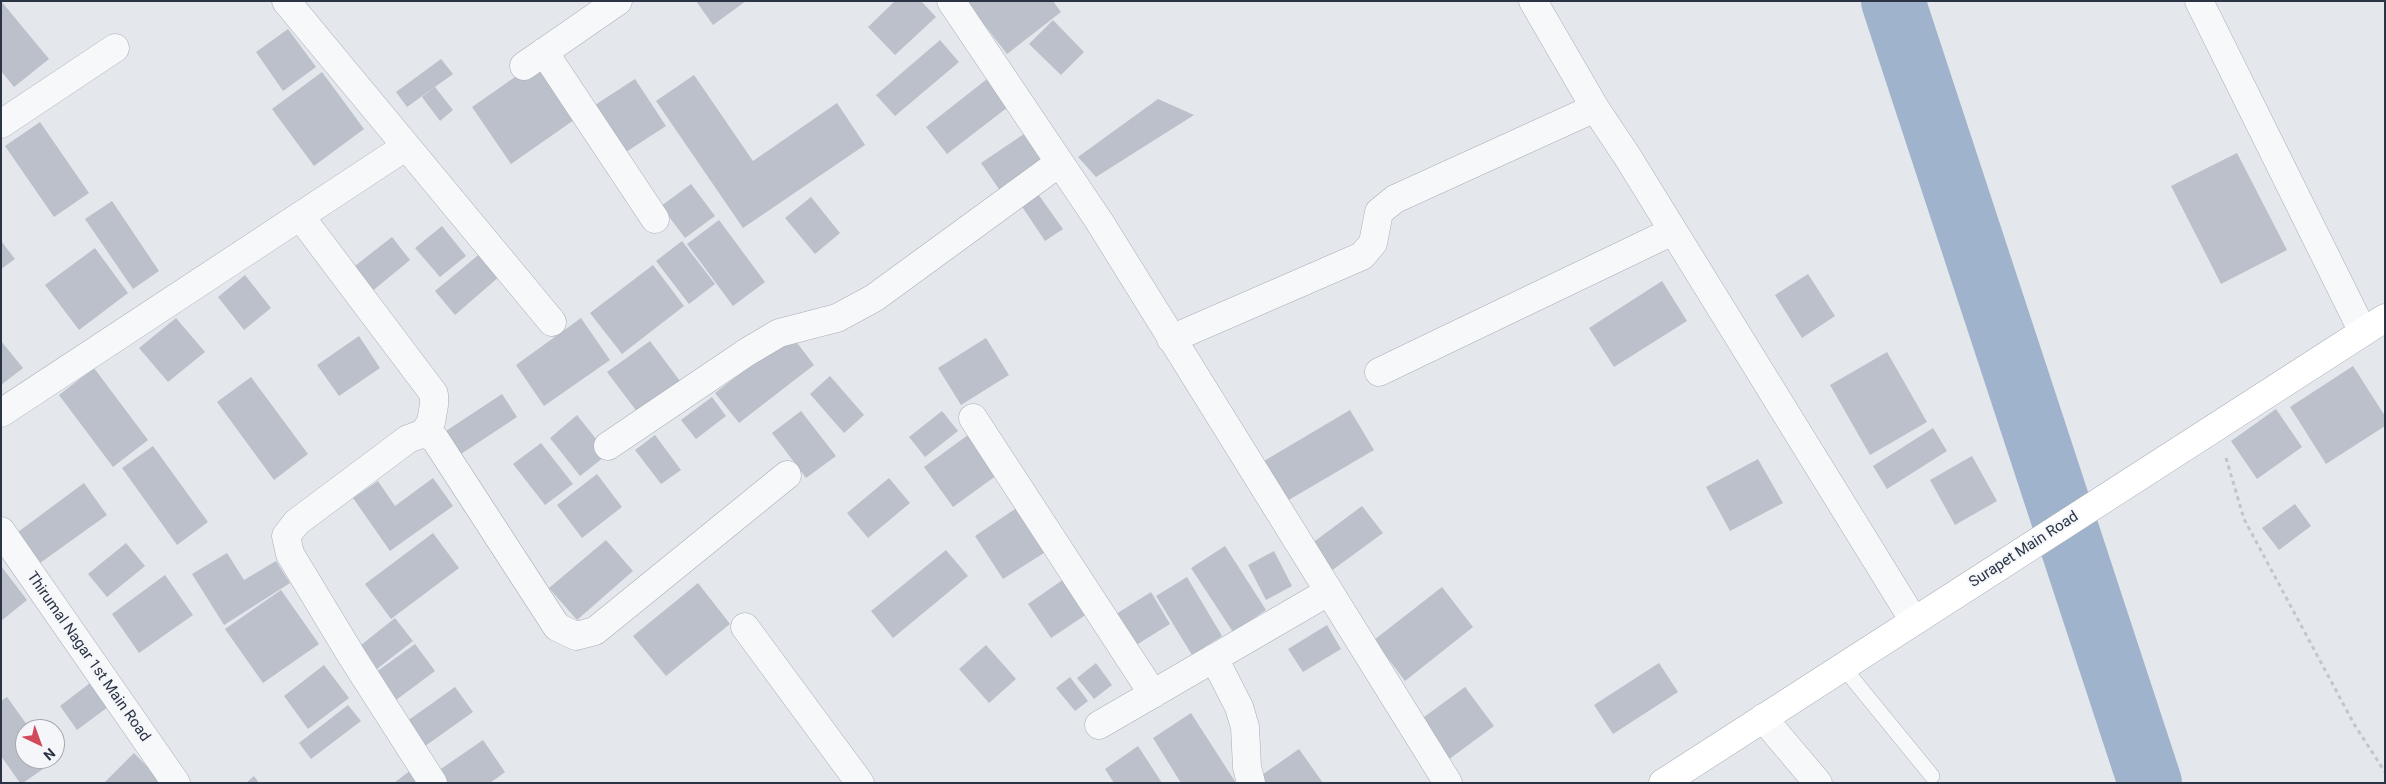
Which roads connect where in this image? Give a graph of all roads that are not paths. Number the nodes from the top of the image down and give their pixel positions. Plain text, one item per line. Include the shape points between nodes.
1 (286, 1) edge
2 (618, 1) edge
3 (951, 1) edge
4 (1533, 1) edge
5 (2199, 1) edge
6 (115, 48) dead end
7 (1595, 108) junction
8 (1, 124) edge
9 (405, 147) junction
10 (1059, 163) junction
11 (300, 216) junction
12 (655, 219) dead end
13 (1673, 231) junction
14 (552, 322) dead end
15 (2374, 325) edge
16 (1171, 338) junction
17 (1379, 372) dead end
18 (1, 413) edge
19 (973, 418) dead end
20 (424, 434) junction
21 (608, 446) dead end
22 (787, 474) dead end
23 (1, 531) edge
24 (1328, 592) junction
25 (1914, 621) junction
26 (745, 627) dead end
27 (1214, 658) junction
28 (1843, 667) junction
29 (1153, 694) junction
30 (1763, 718) junction
31 (1099, 726) dead end
32 (1932, 776) dead end
33 (176, 783) edge
34 (433, 783) edge
35 (860, 783) edge
36 (1251, 783) edge
37 (1448, 783) edge
38 (1664, 783) edge
39 (1818, 783) edge

1 - 9 street
2 - 12 street via 534,59
3 - 10 street
4 - 7 street
5 - 15 street
6 - 8 street
7 - 13 street
7 - 16 street via 1395,199 1379,212 1373,243 1362,256
9 - 11 street
9 - 14 street
10 - 16 street
10 - 21 street via 874,298 837,318 779,333
11 - 18 street
11 - 20 street via 434,394 431,422
13 - 17 street
13 - 25 street
15 - 25 main road, Surapet Main Road
16 - 24 street
19 - 29 street
20 - 22 street via 435,439 557,628 576,636 595,631
20 - 34 street via 400,444 296,522 286,536 290,554
23 - 33 street, Thirumal Nagar 1st Main Road
24 - 27 street
24 - 37 street
25 - 28 main road, Surapet Main Road
26 - 35 street
27 - 29 street
27 - 36 street via 1239,707 1245,727
28 - 30 main road, Surapet Main Road
28 - 32 lane
29 - 31 street
30 - 38 main road, Surapet Main Road
30 - 39 street

